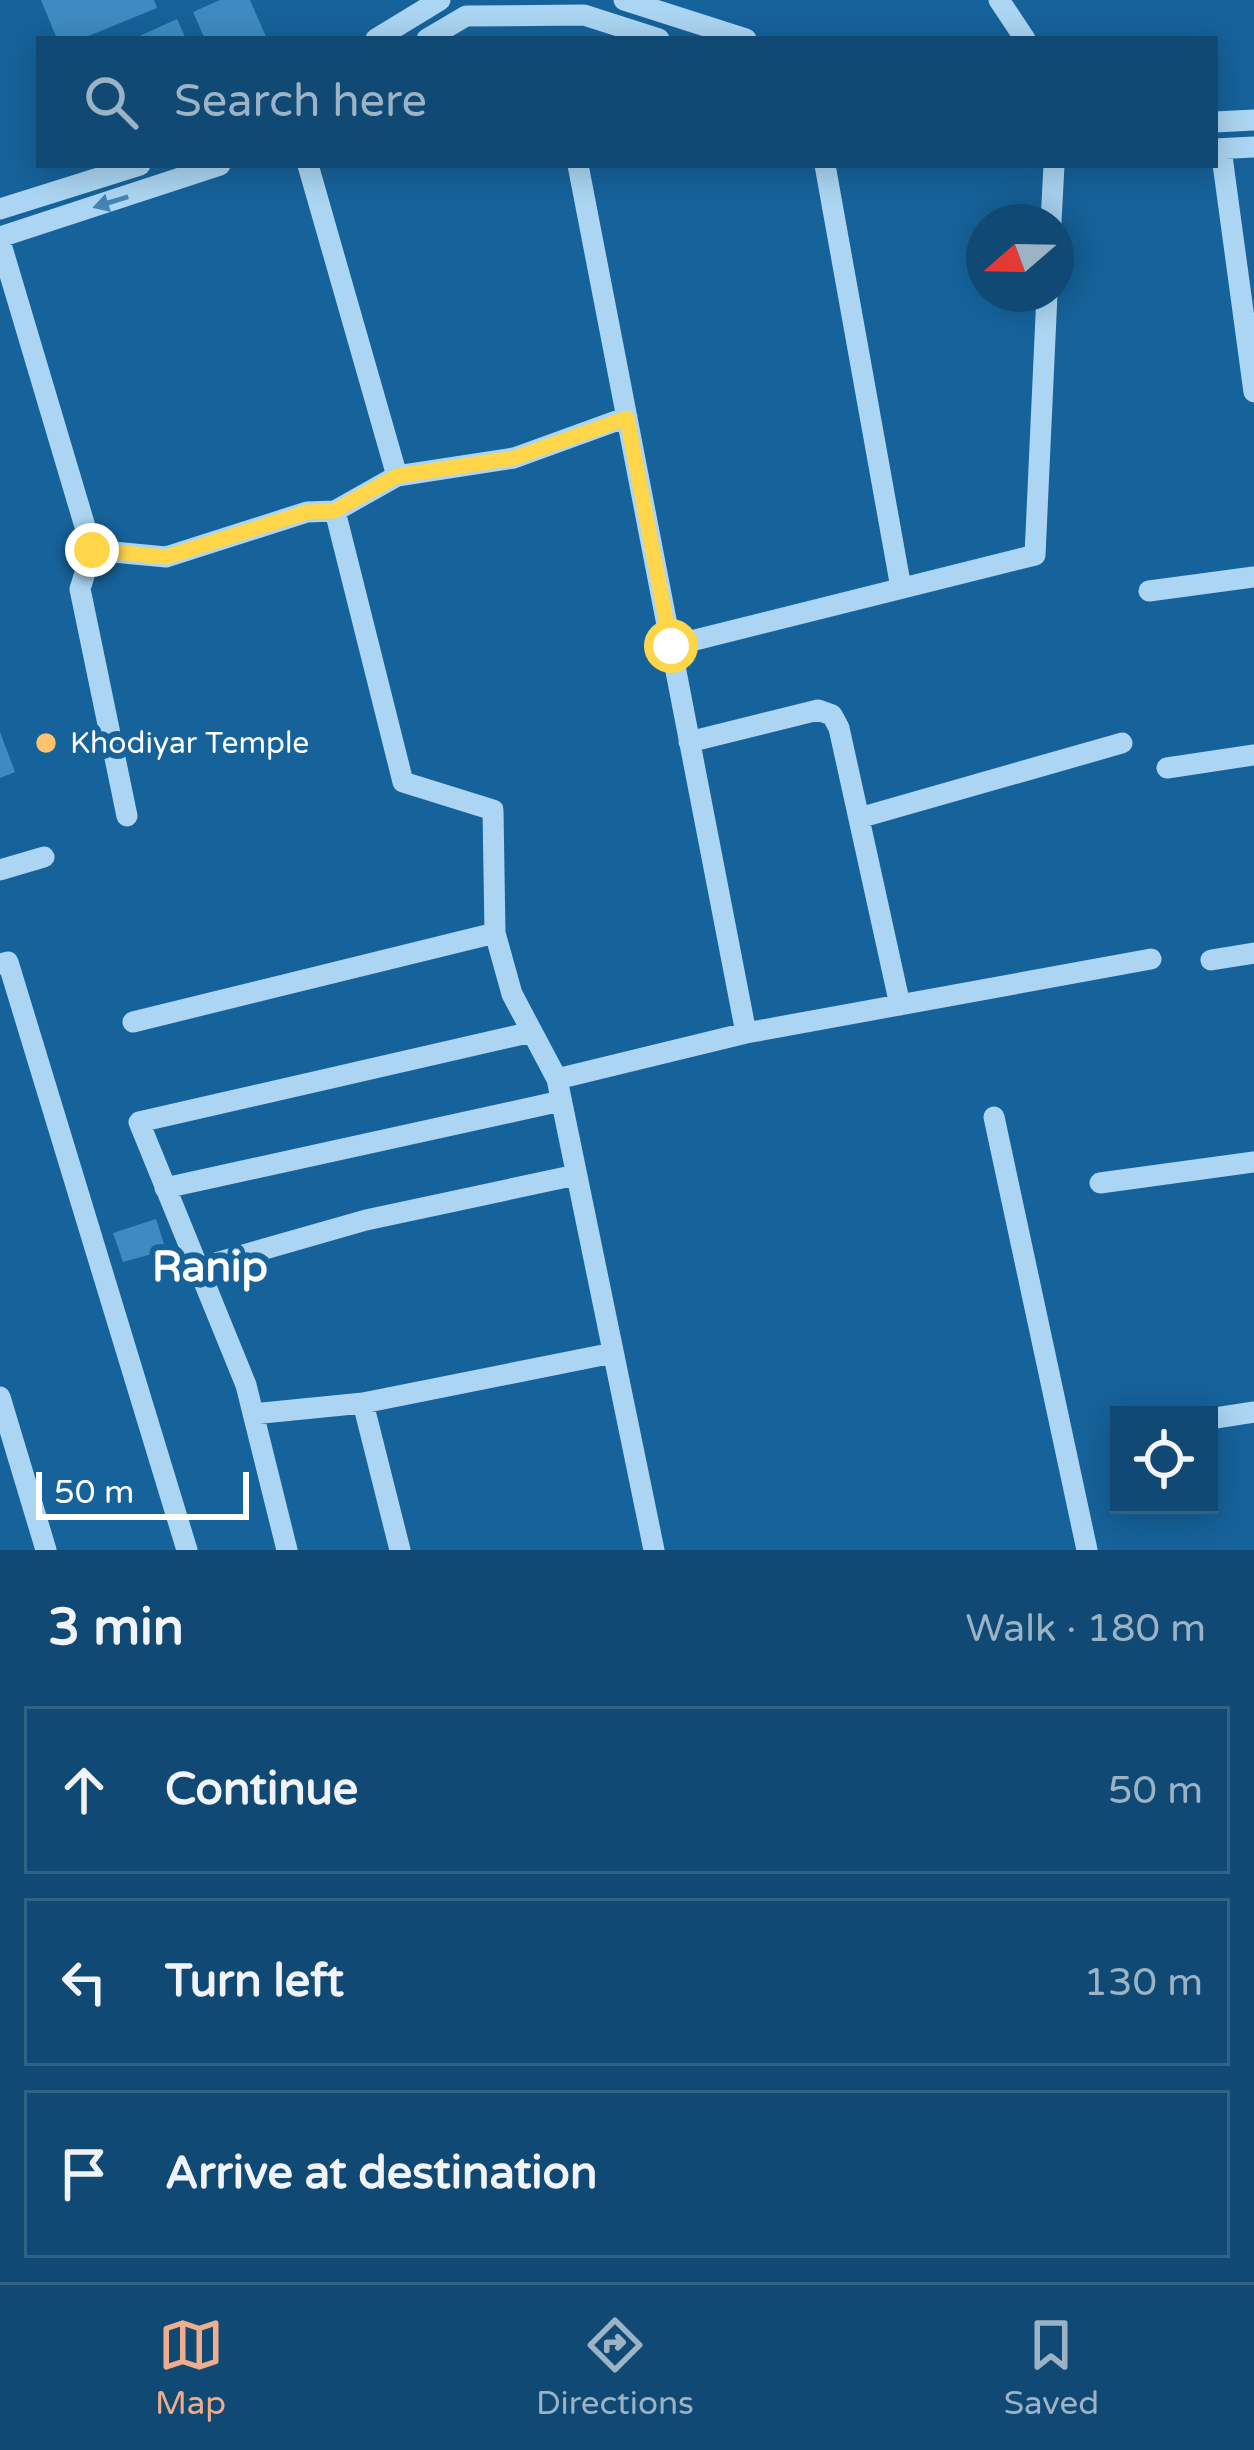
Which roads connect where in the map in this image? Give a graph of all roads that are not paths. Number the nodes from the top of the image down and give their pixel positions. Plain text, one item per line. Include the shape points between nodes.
1 (440, 0) edge
2 (624, 0) edge
3 (999, 0) edge
4 (549, 15) junction
5 (381, 36) edge
6 (432, 36) edge
7 (553, 36) edge
8 (650, 36) edge
9 (737, 36) edge
10 (1023, 36) edge
11 (1254, 120) edge
12 (1218, 122) edge
13 (1254, 147) edge
14 (1218, 149) edge
15 (130, 168) edge
16 (211, 168) edge
17 (309, 168) edge
18 (579, 168) edge
19 (826, 168) edge
20 (1054, 168) edge
21 (1052, 204) edge
22 (0, 209) edge
23 (0, 239) edge
24 (1046, 312) edge
25 (1254, 392) edge
26 (627, 418) junction
27 (397, 476) junction
28 (334, 511) junction
29 (92, 550) junction
30 (1254, 577) edge
31 (901, 588) junction
32 (1149, 591) dead end
33 (671, 646) junction
34 (689, 742) junction
35 (1122, 742) dead end
36 (1254, 755) edge
37 (1167, 768) dead end
38 (127, 816) dead end
39 (859, 818) junction
40 (44, 857) dead end
41 (0, 870) edge
42 (495, 933) junction
43 (1254, 953) edge
44 (1151, 959) dead end
45 (1211, 960) dead end
46 (0, 964) edge
47 (900, 1005) junction
48 (133, 1022) dead end
49 (532, 1032) junction
50 (746, 1033) junction
51 (559, 1090) junction
52 (994, 1117) dead end
53 (1254, 1162) edge
54 (576, 1175) junction
55 (1100, 1183) dead end
56 (165, 1188) junction
57 (198, 1268) junction
58 (613, 1353) junction
59 (0, 1397) edge
60 (363, 1403) junction
61 (1254, 1412) edge
62 (253, 1414) junction
63 (1218, 1418) edge
64 (46, 1550) edge
65 (188, 1550) edge
66 (287, 1550) edge
67 (400, 1550) edge
68 (653, 1550) edge
69 (1087, 1550) edge

1 - 5 street
2 - 9 street
3 - 10 street
4 - 6 street via 466,16
4 - 7 street
4 - 8 street via 584,15
11 - 12 street
13 - 14 street
14 - 25 street
15 - 22 street
16 -> 23 street
17 - 27 street
18 - 26 street
19 - 31 street
20 - 21 street
23 - 29 street
24 - 31 street via 1035,555
26 - 27 street via 514,458
26 - 33 street
27 - 28 street
28 - 29 street via 307,512 166,557
28 - 42 street via 403,782 493,810
29 - 38 street via 80,590
30 - 32 street
31 - 33 street
33 - 34 street
34 - 39 street via 818,710 832,715
34 - 50 street
35 - 39 street
36 - 37 street
39 - 47 street
40 - 41 street
42 - 48 street
42 - 49 street
43 - 45 street
44 - 47 street
46 - 65 street via 8,962
47 - 50 street
49 - 51 street
49 - 56 street via 139,1122
50 - 51 street
51 - 54 street
51 - 56 street
52 - 69 street
53 - 55 street
54 - 57 street via 366,1220
54 - 58 street
56 - 57 street
57 - 62 street
58 - 60 street
58 - 68 street
59 - 64 street
60 - 62 street
60 - 67 street
61 - 63 street
62 - 66 street

